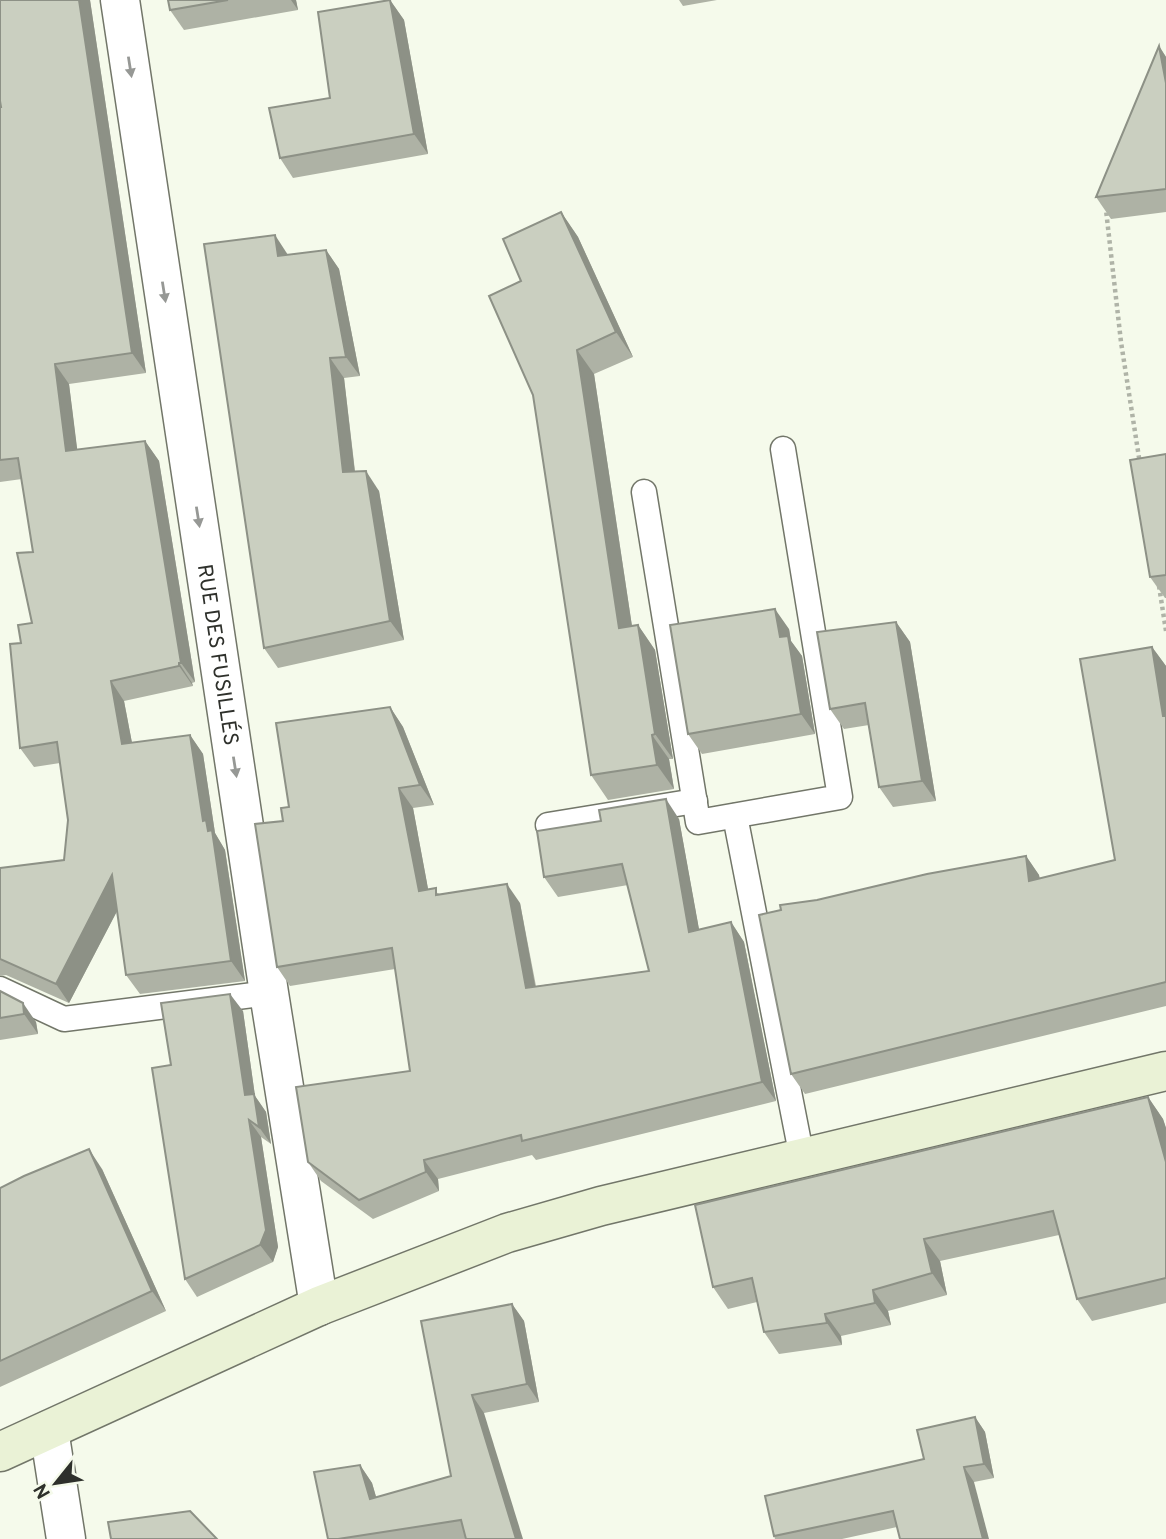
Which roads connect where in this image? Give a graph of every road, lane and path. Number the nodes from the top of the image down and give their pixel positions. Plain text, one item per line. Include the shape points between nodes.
1 (120, 0) edge
2 (1111, 197) edge
3 (783, 449) dead end
4 (1140, 466) edge
5 (644, 492) dead end
6 (1157, 576) edge
7 (1166, 631) edge
8 (695, 801) junction
9 (735, 816) junction
10 (548, 825) dead end
11 (0, 989) edge
12 (269, 993) junction
13 (1166, 1071) edge
14 (802, 1158) junction
15 (319, 1306) junction
16 (49, 1430) junction
17 (0, 1452) edge
18 (66, 1539) edge

1 -> 12 street, RUE DES FUSILLÉS
2 - 4 path via 1107,223
3 - 9 lane via 840,797
5 - 8 lane
6 - 7 path
8 - 9 lane via 698,822
8 - 10 lane
9 - 14 lane
11 - 12 lane via 64,1019
12 - 15 street, RUE DES FUSILLÉS
13 - 14 main road
14 - 15 main road via 518,1230
15 - 16 main road
16 - 17 main road
16 - 18 street

